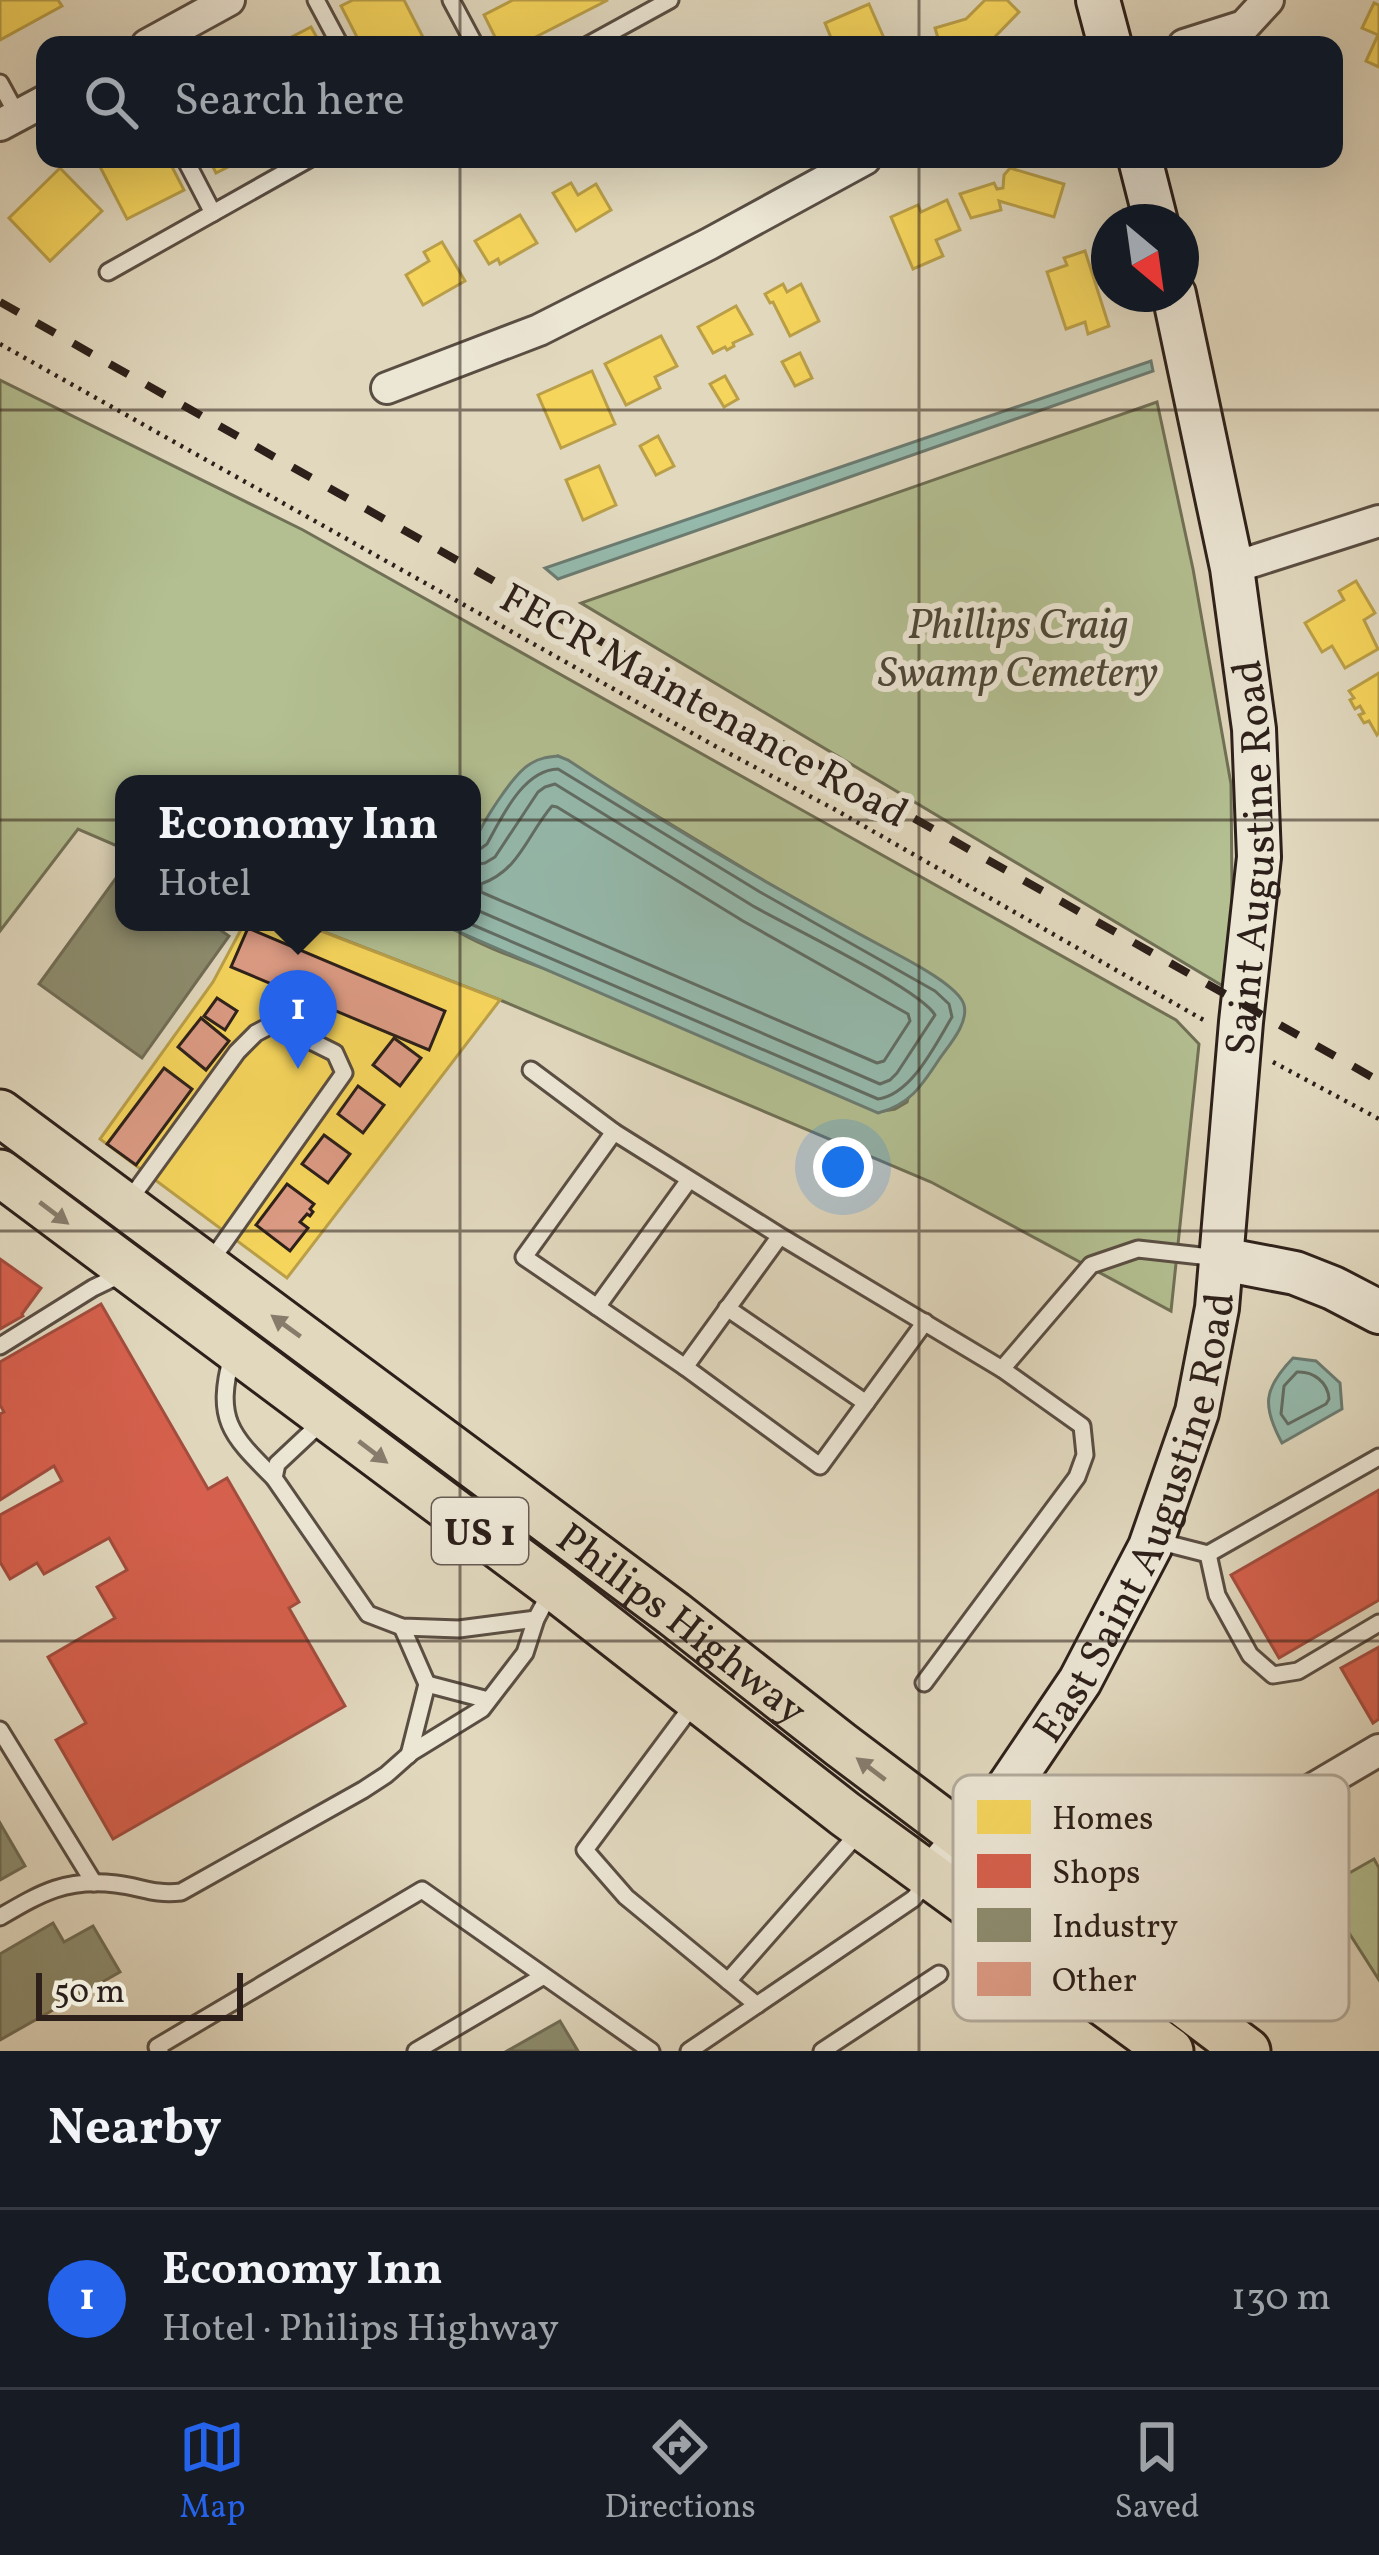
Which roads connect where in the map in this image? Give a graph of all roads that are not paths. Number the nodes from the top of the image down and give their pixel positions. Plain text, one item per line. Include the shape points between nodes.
1 (230, 0) edge
2 (316, 0) edge
3 (451, 0) edge
4 (670, 0) edge
5 (1098, 0) edge
6 (1268, 0) edge
7 (164, 36) edge
8 (335, 36) edge
9 (470, 36) edge
10 (604, 36) edge
11 (1108, 36) edge
12 (1212, 36) edge
13 (0, 83) edge
14 (21, 114) edge
15 (190, 168) edge
16 (293, 168) edge
17 (849, 168) edge
18 (1142, 168) edge
19 (1151, 204) edge
20 (213, 213) junction
21 (109, 272) dead end
22 (1178, 312) edge
23 (387, 388) dead end
24 (1379, 521) edge
25 (1232, 568) junction
26 (531, 1070) dead end
27 (0, 1113) edge
28 (614, 1132) junction
29 (0, 1173) edge
30 (689, 1180) junction
31 (125, 1207) junction
32 (780, 1236) junction
33 (1222, 1259) junction
34 (206, 1267) junction
35 (130, 1270) junction
36 (178, 1306) junction
37 (597, 1306) junction
38 (727, 1308) junction
39 (1379, 1312) edge
40 (925, 1322) junction
41 (0, 1346) edge
42 (234, 1348) junction
43 (685, 1367) junction
44 (1002, 1369) junction
45 (866, 1403) junction
46 (327, 1417) junction
47 (1379, 1457) edge
48 (274, 1478) junction
49 (1153, 1539) junction
50 (582, 1546) junction
51 (1208, 1554) junction
52 (545, 1602) junction
53 (1379, 1623) edge
54 (402, 1627) junction
55 (924, 1683) dead end
56 (427, 1684) junction
57 (697, 1699) junction
58 (488, 1700) junction
59 (0, 1730) edge
60 (1379, 1750) edge
61 (409, 1755) junction
62 (1017, 1775) edge
63 (1337, 1775) edge
64 (863, 1826) junction
65 (953, 1831) edge
66 (953, 1852) edge
67 (932, 1876) junction
68 (94, 1883) junction
69 (953, 1891) edge
70 (0, 1917) edge
71 (939, 1974) dead end
72 (542, 1977) junction
73 (728, 1981) junction
74 (758, 2005) junction
75 (1129, 2021) edge
76 (1206, 2021) edge
77 (160, 2051) edge
78 (416, 2051) edge
79 (651, 2051) edge
80 (689, 2051) edge
81 (823, 2051) edge
82 (1170, 2051) edge
83 (1247, 2051) edge

1 - 7 street
2 - 8 lane
3 - 9 lane
4 - 10 lane
5 - 11 main road
6 - 12 street via 1244,26
13 - 14 lane
15 - 20 lane
16 - 20 lane
17 - 23 street via 539,330
18 - 19 main road
20 - 21 lane
22 - 25 main road, Saint Augustine Road
24 - 25 street
25 - 33 main road, Saint Augustine Road via 1254,729 1259,856
26 - 28 lane
27 - 31 main road, Philips Highway / US 1
28 - 30 lane
28 - 37 lane via 524,1257
29 -> 35 main road, Philips Highway / US 1
30 - 32 lane
30 - 37 lane
31 - 34 main road, Philips Highway / US 1
31 - 34 lane via 256,1033 275,1023 335,1053 344,1073
32 - 38 lane
32 - 40 lane
33 - 39 main road via 1295,1274
33 - 44 lane via 1138,1249 1091,1265
33 - 49 main road, East Saint Augustine Road via 1196,1412
34 - 36 street
50 -> 34 main road, Philips Highway / US 1
35 - 36 main road, Philips Highway / US 1
35 - 41 lane
36 - 42 main road, Philips Highway / US 1
37 - 43 lane
38 - 43 lane
38 - 45 lane
40 - 44 lane
40 - 45 lane
42 - 46 main road, Philips Highway / US 1
42 - 48 lane via 225,1410 235,1438
43 - 45 lane via 820,1466
44 - 55 lane via 1082,1426 1085,1455 1077,1477
46 - 48 lane via 277,1463
46 -> 52 main road, Philips Highway / US 1
47 - 51 lane
48 - 54 lane via 368,1615
49 - 51 lane
49 - 62 main road, East Saint Augustine Road via 1080,1681
50 - 52 street
65 -> 50 main road, Philips Highway / US 1
51 - 53 lane via 1216,1595 1250,1654 1273,1675 1298,1671
52 - 54 lane via 459,1629
52 - 57 main road, Philips Highway / US 1
52 - 58 lane via 525,1653
54 - 56 lane
56 - 58 lane
56 - 61 lane
57 - 64 main road, Philips Highway / US 1
57 - 73 lane via 585,1850 626,1897
58 - 61 lane
59 - 68 lane
60 - 63 street
61 - 68 lane via 363,1790 181,1892
64 - 67 main road, Philips Highway / US 1
64 - 73 lane
66 - 67 main road, East Saint Augustine Road
67 - 69 main road, Philips Highway / US 1
67 - 74 lane via 913,1899
68 - 70 lane via 49,1889
71 - 81 lane
72 - 77 lane via 422,1891
72 - 78 lane
72 - 79 lane
73 - 74 lane
74 - 80 lane
75 - 82 main road, Philips Highway / US 1
76 - 83 main road, Philips Highway / US 1

